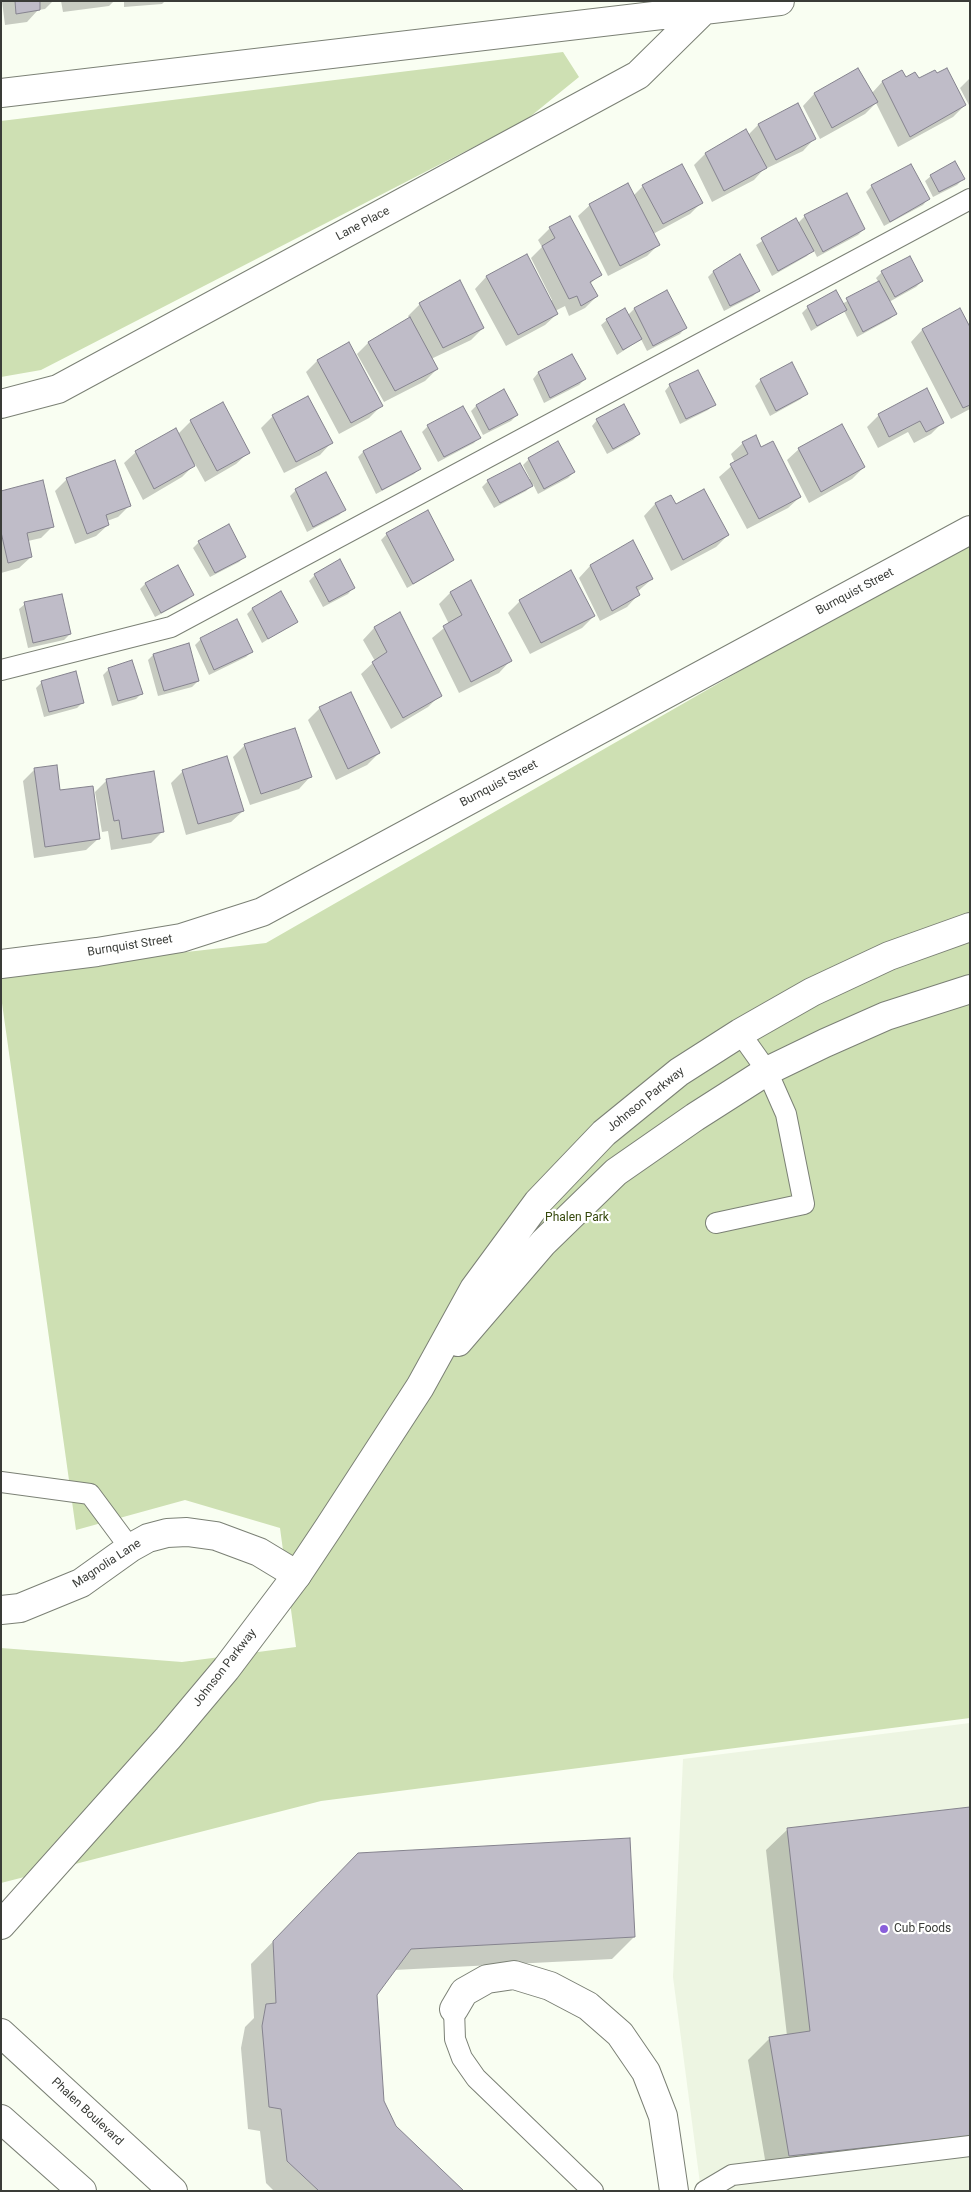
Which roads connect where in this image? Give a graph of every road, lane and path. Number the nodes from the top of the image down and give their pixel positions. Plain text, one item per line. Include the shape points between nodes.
1 (780, 1) edge
2 (704, 10) junction
3 (1, 93) edge
4 (970, 199) edge
5 (1, 404) edge
6 (970, 530) edge
7 (1, 670) edge
8 (970, 927) edge
9 (1, 964) edge
10 (970, 989) edge
11 (740, 1033) junction
12 (767, 1071) junction
13 (716, 1222) dead end
14 (420, 1387) junction
15 (1, 1482) edge
16 (130, 1548) junction
17 (297, 1575) junction
18 (1, 1610) edge
19 (1, 1925) edge
20 (454, 2009) joint
21 (1, 2033) edge
22 (1, 2119) edge
23 (970, 2146) edge
24 (82, 2191) edge
25 (173, 2191) edge
26 (593, 2191) edge
27 (674, 2191) edge
28 (705, 2191) edge

1 - 2 street
2 - 3 street
2 - 5 street, Lane Place via 638,75 58,388
4 - 7 lane via 171,627
6 - 9 street, Burnquist Street via 262,912 181,938
8 - 11 street, Johnson Parkway via 890,956 820,988
10 - 12 street, Johnson Parkway via 886,1016
11 - 12 lane
11 - 14 street, Johnson Parkway via 679,1072 604,1133 538,1202 474,1289
12 - 13 lane via 786,1114 804,1204
12 - 14 street, Johnson Parkway via 616,1172 542,1243
14 - 17 street, Johnson Parkway
15 - 16 lane via 90,1494
16 - 17 street, Magnolia Lane via 148,1538 167,1533 216,1536 259,1552
16 - 18 street, Magnolia Lane via 81,1583 20,1608
17 - 19 street, Johnson Parkway via 226,1669
20 - 26 lane via 455,2039 462,2058 476,2078
20 - 27 street via 464,1992 487,1979 514,1975 550,1986 594,2012 620,2034 646,2072 663,2116
21 - 25 street, Phalen Boulevard
22 - 24 street
23 - 28 lane via 732,2176

